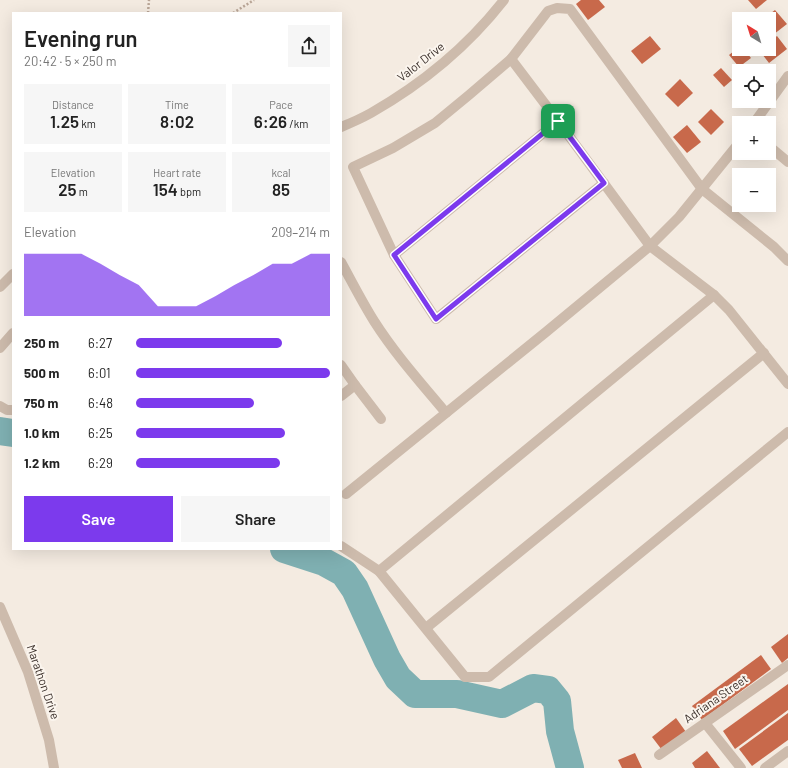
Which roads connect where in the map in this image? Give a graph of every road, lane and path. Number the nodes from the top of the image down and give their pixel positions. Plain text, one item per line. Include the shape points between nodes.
1 (149, 0) edge
2 (254, 0) edge
3 (504, 0) edge
4 (148, 12) edge
5 (235, 12) edge
6 (511, 59) junction
7 (788, 76) edge
8 (759, 116) edge
9 (558, 121) junction
10 (342, 126) edge
11 (732, 152) edge
12 (776, 152) edge
13 (788, 162) edge
14 (604, 183) junction
15 (702, 189) junction
16 (650, 246) junction
17 (394, 255) junction
18 (788, 261) edge
19 (342, 264) edge
20 (12, 275) edge
21 (0, 286) edge
22 (714, 295) junction
23 (12, 334) edge
24 (0, 348) edge
25 (764, 353) junction
26 (342, 366) edge
27 (788, 384) edge
28 (355, 385) junction
29 (342, 395) edge
30 (0, 406) edge
31 (12, 410) edge
32 (446, 413) junction
33 (381, 419) dead end
34 (788, 432) edge
35 (343, 493) edge
36 (342, 547) edge
37 (379, 571) junction
38 (0, 607) edge
39 (426, 628) junction
40 (788, 665) edge
41 (705, 723) junction
42 (788, 750) edge
43 (659, 755) dead end
44 (54, 768) edge
45 (741, 768) edge
46 (765, 768) edge

1 - 4 path
2 - 5 path
3 - 10 street, Valor Drive via 468,41 444,63 414,86
6 - 9 street
6 - 15 street via 548,11 557,8 570,9
6 - 17 street via 434,123 393,148 353,167
7 - 8 street
9 - 14 street
9 - 17 street
11 - 15 street
12 - 13 street
14 - 16 street
14 - 17 street via 436,319
15 - 16 street
15 - 18 street via 774,246
16 - 22 street
16 - 32 street
19 - 32 street via 374,321 397,354
20 - 21 street
22 - 25 street
22 - 37 street
23 - 24 street
25 - 27 street
25 - 39 street
26 - 28 street
28 - 29 street
28 - 33 street
30 - 31 street
32 - 35 street
34 - 39 street via 488,677 465,677
36 - 37 street
37 - 39 street
38 - 44 street, Marathon Drive via 28,672 49,740
40 - 41 street, Adriana Street
41 - 43 street, Adriana Street
41 - 45 street
42 - 46 street

